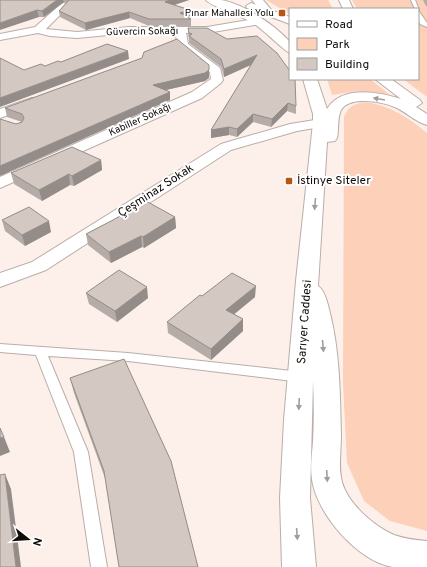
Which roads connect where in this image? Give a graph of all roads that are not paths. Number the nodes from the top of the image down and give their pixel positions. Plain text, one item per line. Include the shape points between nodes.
1 (211, 0) edge
2 (231, 0) edge
3 (257, 0) edge
4 (58, 2) edge
5 (247, 6) edge
6 (419, 14) edge
7 (263, 16) junction
8 (289, 21) edge
9 (427, 25) edge
10 (38, 30) junction
11 (180, 31) junction
12 (0, 37) edge
13 (289, 48) edge
14 (312, 80) edge
15 (383, 80) edge
16 (44, 97) edge
17 (427, 112) edge
18 (0, 114) edge
19 (427, 120) edge
20 (321, 123) junction
21 (320, 151) junction
22 (0, 183) edge
23 (0, 280) edge
24 (307, 281) junction
25 (0, 348) edge
26 (40, 351) junction
27 (300, 377) junction
28 (427, 558) edge
29 (99, 567) edge
30 (299, 567) edge

1 - 5 main road
2 - 5 main road
3 - 7 main road
4 - 10 street
5 - 7 main road
6 - 9 lane via 423,24
7 - 8 main road
7 - 11 street, Güvercin Sokağı via 231,27
7 - 13 main road
10 - 11 street, Güvercin Sokağı via 77,34 129,30
10 - 12 street, Güvercin Sokağı
11 - 22 street, Kabiller Sokağı via 183,45 216,71 217,80 197,95
14 - 20 main road, Sarıyer Caddesi
15 - 17 main road
16 - 18 street
19 -> 21 main road via 396,103 374,98 351,98 335,108 328,140
20 - 21 main road, Sarıyer Caddesi
20 - 23 street, Çeşminaz Sokak via 295,126 226,147 39,266
21 -> 24 main road, Sarıyer Caddesi
24 - 27 main road, Sarıyer Caddesi
24 -> 28 main road via 315,298 321,324 326,389 326,480 334,500 351,522 374,542 402,554
25 - 26 lane
26 - 27 lane
26 - 29 lane via 81,452
27 -> 30 main road, Sarıyer Caddesi via 295,498

